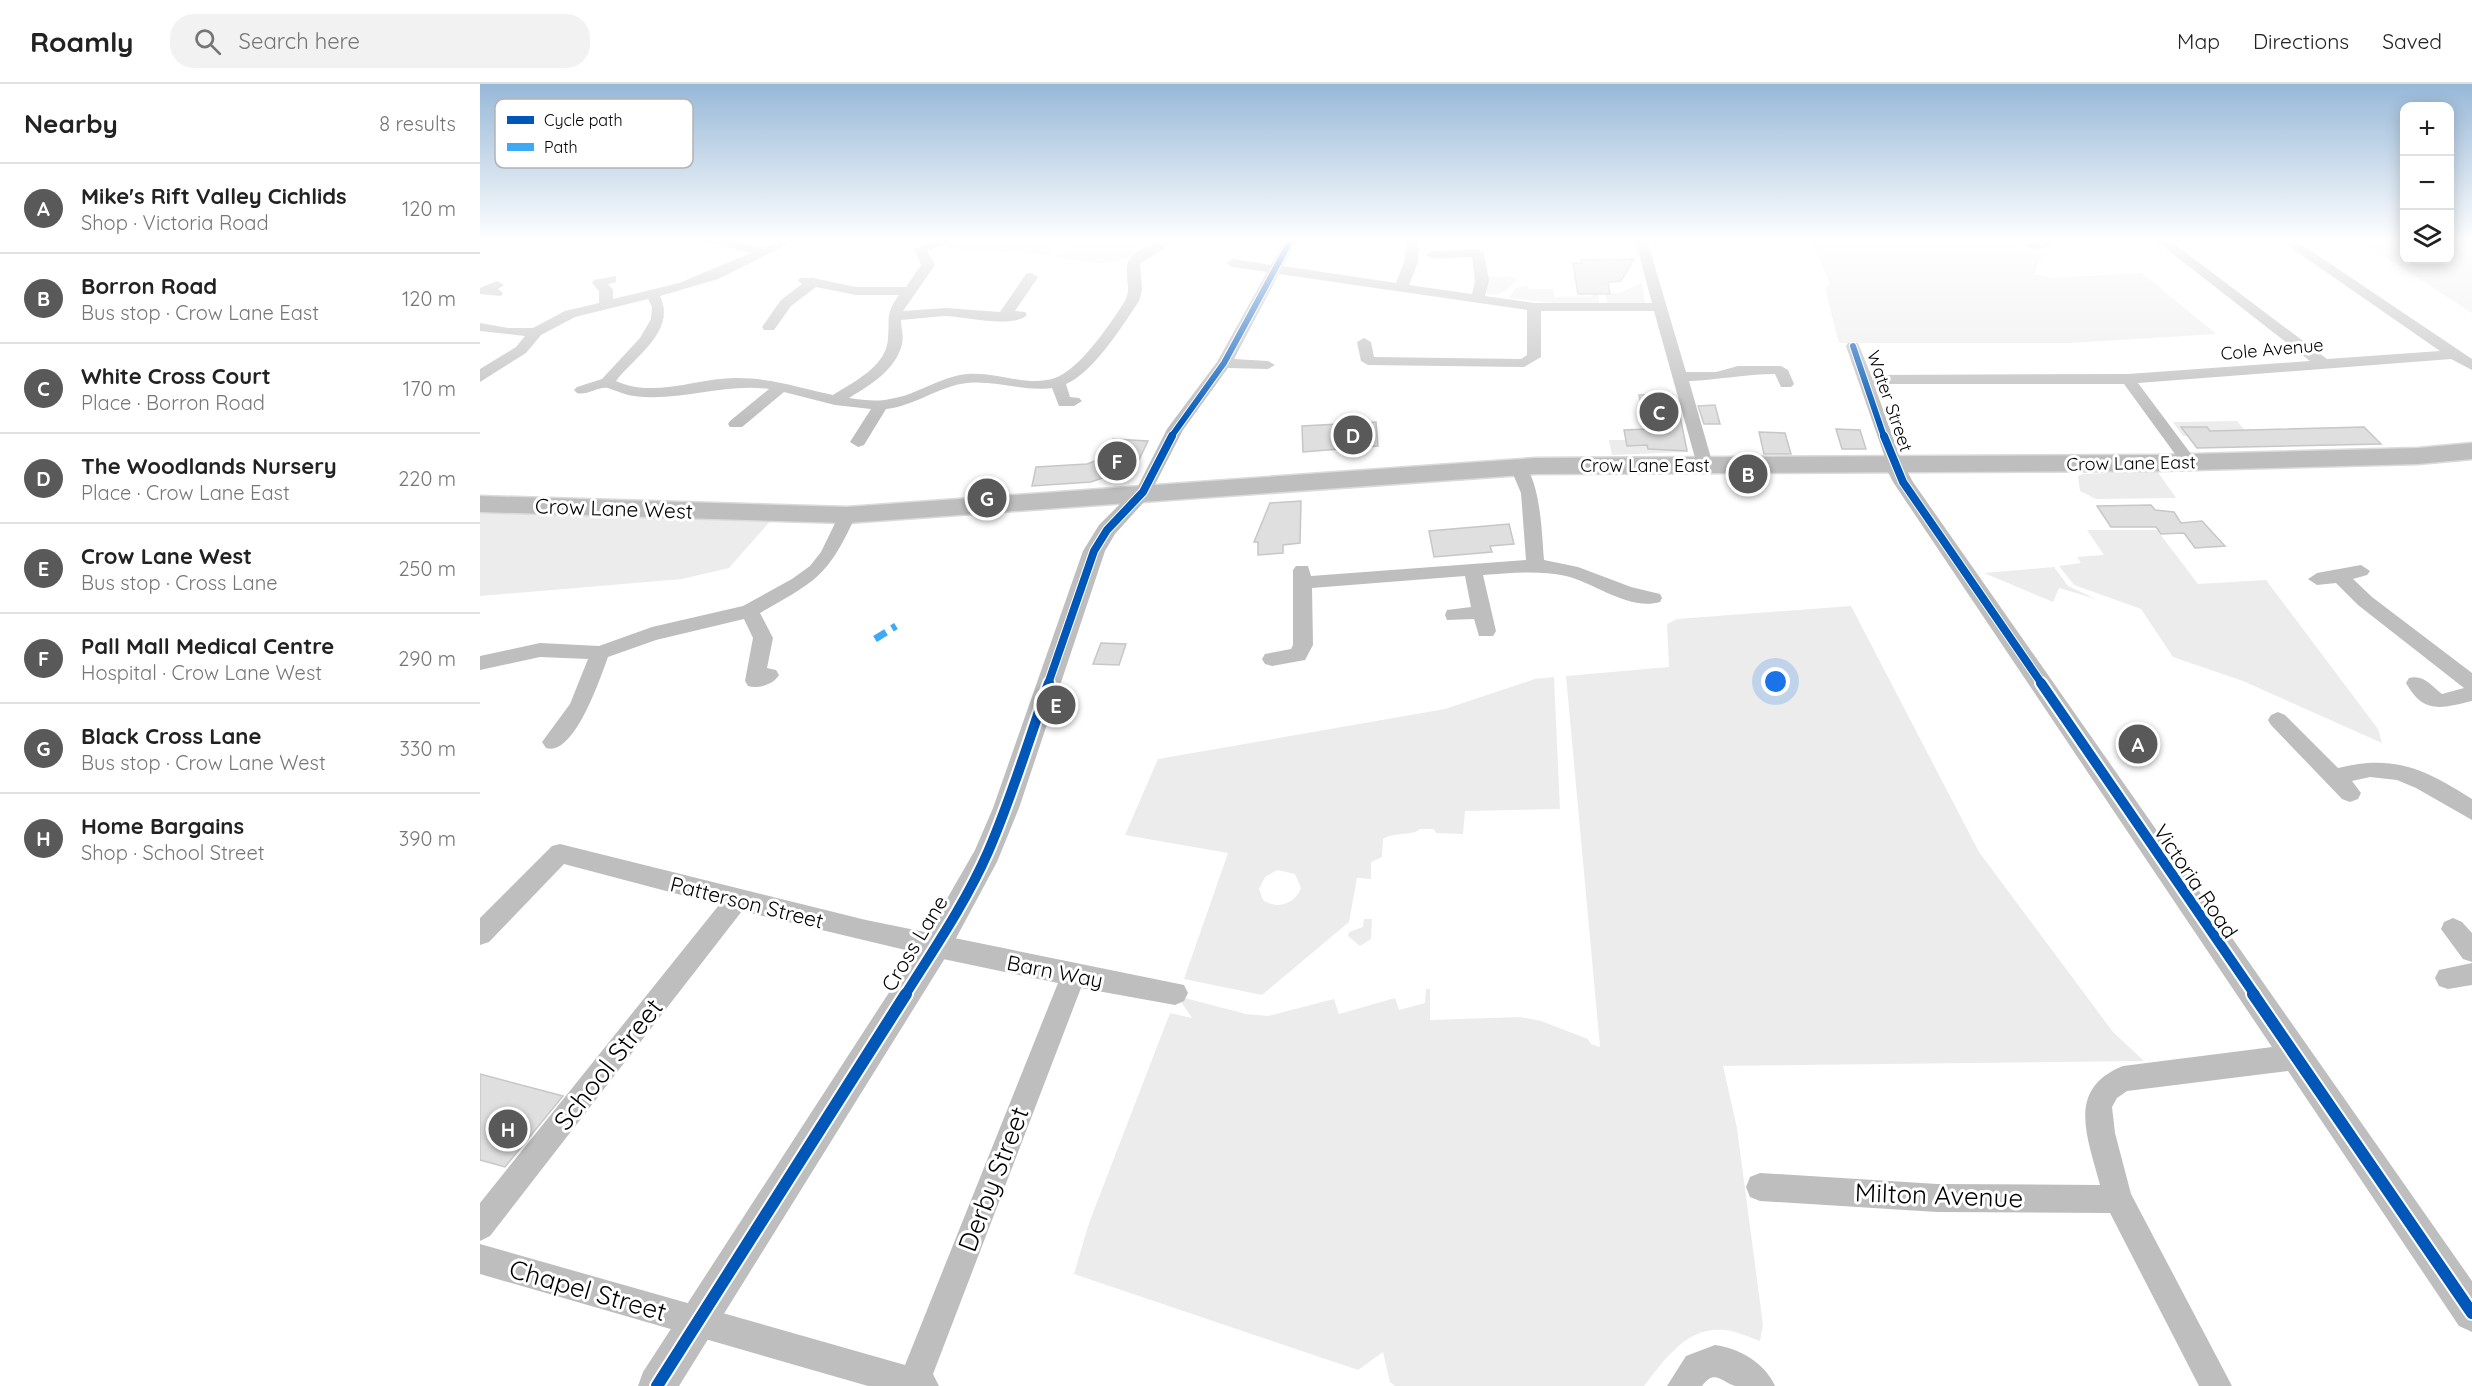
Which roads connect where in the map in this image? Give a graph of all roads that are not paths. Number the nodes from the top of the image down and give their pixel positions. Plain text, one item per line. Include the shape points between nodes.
1 (606, 301) edge
2 (631, 301) edge
3 (656, 301) edge
4 (788, 301) edge
5 (904, 301) edge
6 (1020, 301) edge
7 (1131, 301) edge
8 (1258, 301) edge
9 (1490, 301) edge
10 (1658, 301) edge
11 (2241, 301) edge
12 (2376, 301) edge
13 (606, 306) junction
14 (1534, 307) junction
15 (1660, 307) junction
16 (895, 316) junction
17 (480, 327) edge
18 (786, 327) dead end
19 (536, 332) junction
20 (1364, 342) dead end
21 (1853, 346) dead end
22 (2454, 354) junction
23 (1224, 363) junction
24 (2324, 364) junction
25 (1268, 365) dead end
26 (2472, 366) edge
27 (1788, 375) dead end
28 (480, 377) edge
29 (1679, 377) junction
30 (2128, 379) junction
31 (1865, 380) junction
32 (607, 382) junction
33 (1058, 383) junction
34 (781, 387) junction
35 (582, 390) dead end
36 (835, 400) junction
37 (1063, 404) dead end
38 (881, 405) junction
39 (736, 424) dead end
40 (858, 442) dead end
41 (2472, 451) edge
42 (2189, 462) junction
43 (1705, 465) junction
44 (1895, 466) junction
45 (1518, 467) junction
46 (1143, 492) junction
47 (1082, 498) junction
48 (480, 504) edge
49 (848, 515) junction
50 (1094, 551) junction
51 (1535, 565) junction
52 (1472, 569) junction
53 (2361, 571) dead end
54 (2340, 577) junction
55 (2317, 579) dead end
56 (1653, 598) dead end
57 (749, 611) junction
58 (1482, 612) junction
59 (1454, 615) dead end
60 (1486, 631) dead end
61 (600, 653) junction
62 (1272, 659) dead end
63 (480, 663) edge
64 (758, 682) dead end
65 (2416, 683) dead end
66 (2472, 684) edge
67 (2472, 694) edge
68 (2277, 720) dead end
69 (553, 742) dead end
70 (2334, 777) junction
71 (2350, 794) dead end
72 (2472, 811) edge
73 (736, 901) junction
74 (2453, 929) dead end
75 (480, 934) edge
76 (936, 946) junction
77 (2472, 951) edge
78 (1073, 976) junction
79 (1175, 993) dead end
80 (2296, 1057) junction
81 (1760, 1187) dead end
82 (2118, 1199) junction
83 (480, 1226) edge
84 (480, 1259) edge
85 (2472, 1313) edge
86 (697, 1321) junction
87 (916, 1385) edge
88 (657, 1386) edge
89 (1683, 1386) edge
90 (1759, 1386) edge
91 (2216, 1386) edge

1 - 13 street
2 - 13 street
3 - 32 street via 658,322
4 - 18 street via 766,332
5 - 16 street
6 - 16 street via 1013,314 986,317 937,312
7 - 33 street via 1077,373
8 - 23 street
9 - 14 street
10 - 15 street
11 - 24 street
12 - 22 street
13 - 19 street via 570,314
14 - 15 street
14 - 20 street via 1534,357 1524,363 1368,365
15 - 29 street
16 - 36 street via 895,342 889,357
17 - 19 street
19 - 28 street via 521,350
21 - 31 street, Water Street
22 - 24 street, Cole Avenue
22 - 26 street
23 - 25 street
23 - 46 street via 1175,429
24 - 30 street, Cole Avenue
27 - 29 street via 1738,369 1716,376
29 - 43 street
30 - 31 street, Cole Avenue
30 - 42 street
31 - 44 street, Water Street
32 - 34 street via 629,391 736,382
32 - 35 street
33 - 37 street
33 - 38 street via 966,378
34 - 36 street
34 - 39 street
36 - 38 street
38 - 40 street
41 - 42 main road, Crow Lane East
42 - 44 main road, Crow Lane East
43 - 44 main road, Crow Lane East
43 - 45 main road, Crow Lane East
44 - 80 street, Victoria Road
45 - 46 main road, Crow Lane East
45 - 51 street via 1531,505
46 - 47 main road, Crow Lane West
46 - 50 street, Cross Lane via 1107,530
47 - 49 main road, Crow Lane West
47 - 50 street via 1100,505 1104,515
48 - 49 main road, Crow Lane West
49 - 57 street via 829,554 816,570 799,584
50 - 76 street, Cross Lane via 1006,808 987,854
51 - 52 street
51 - 56 street via 1572,571 1627,593
52 - 58 street
52 - 62 street via 1303,576 1303,645 1298,655
53 - 54 street
54 - 55 street
54 - 66 street
57 - 61 street via 652,634
57 - 64 street via 764,630 756,664
58 - 59 street
58 - 60 street
61 - 63 street via 540,650
61 - 69 street via 579,707
65 - 67 street via 2438,702
68 - 70 street
70 - 71 street
70 - 72 street via 2372,769 2391,772 2430,786
73 - 75 street, Patterson Street via 560,853
73 - 76 street, Patterson Street
73 - 83 street, School Street
74 - 77 street
76 - 78 street, Barn Way
76 - 86 street, Cross Lane
78 - 79 street, Barn Way
78 - 87 street, Derby Street
80 - 82 street via 2123,1079 2107,1089 2098,1105 2100,1133
80 - 85 street, Victoria Road
81 - 82 street, Milton Avenue via 1937,1198
82 - 91 street
84 - 86 street, Chapel Street
86 - 87 street, Chapel Street
86 - 88 street, Cross Lane
89 - 90 street via 1697,1367 1713,1361 1735,1365

